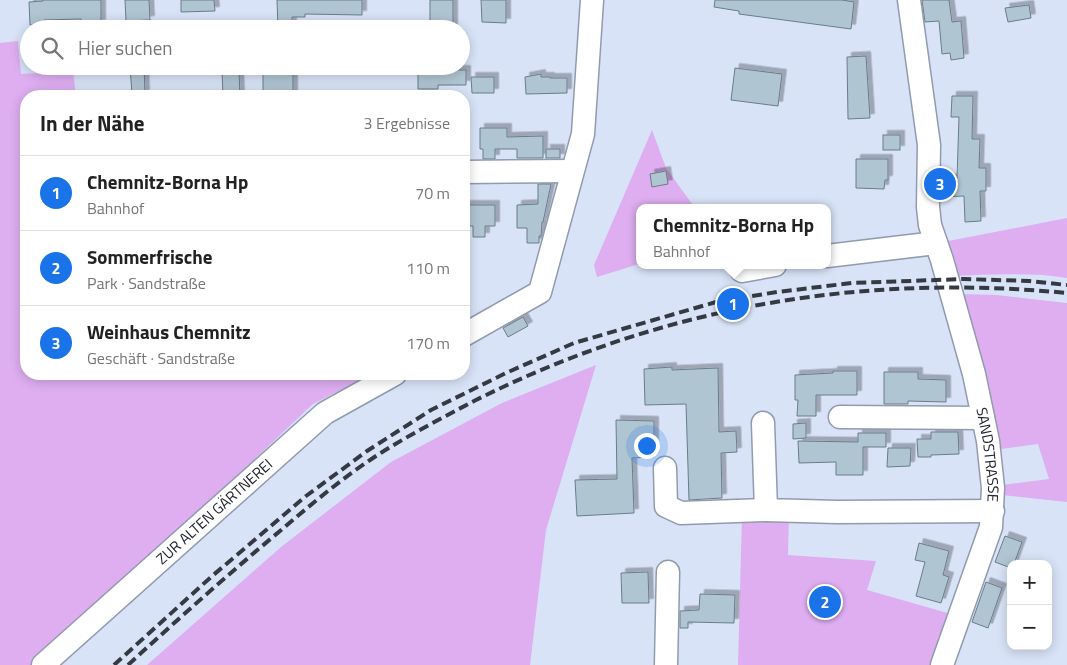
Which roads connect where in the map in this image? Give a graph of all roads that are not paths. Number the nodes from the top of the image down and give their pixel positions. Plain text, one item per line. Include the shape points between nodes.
1 (592, 0) edge
2 (909, 0) edge
3 (572, 171) junction
4 (470, 172) edge
5 (936, 243) junction
6 (831, 256) edge
7 (753, 269) edge
8 (742, 271) dead end
9 (470, 332) edge
10 (384, 380) edge
11 (840, 417) dead end
12 (983, 418) junction
13 (763, 423) dead end
14 (665, 468) dead end
15 (766, 510) junction
16 (992, 511) junction
17 (668, 572) dead end
18 (43, 665) edge
19 (666, 665) edge
20 (942, 665) edge

1 - 3 street via 583,134
2 - 5 street, SANDSTRASSE via 929,145 928,207
3 - 4 street
3 - 9 street via 540,292
5 - 6 street
5 - 12 street, SANDSTRASSE via 974,374
7 - 8 street
10 - 18 street, ZUR ALTEN GÄRTNEREI via 325,413
11 - 12 street
12 - 16 street, SANDSTRASSE via 992,466
13 - 15 street
14 - 15 street via 666,506 681,513
15 - 16 street
16 - 20 street, SANDSTRASSE via 991,527
17 - 19 street

